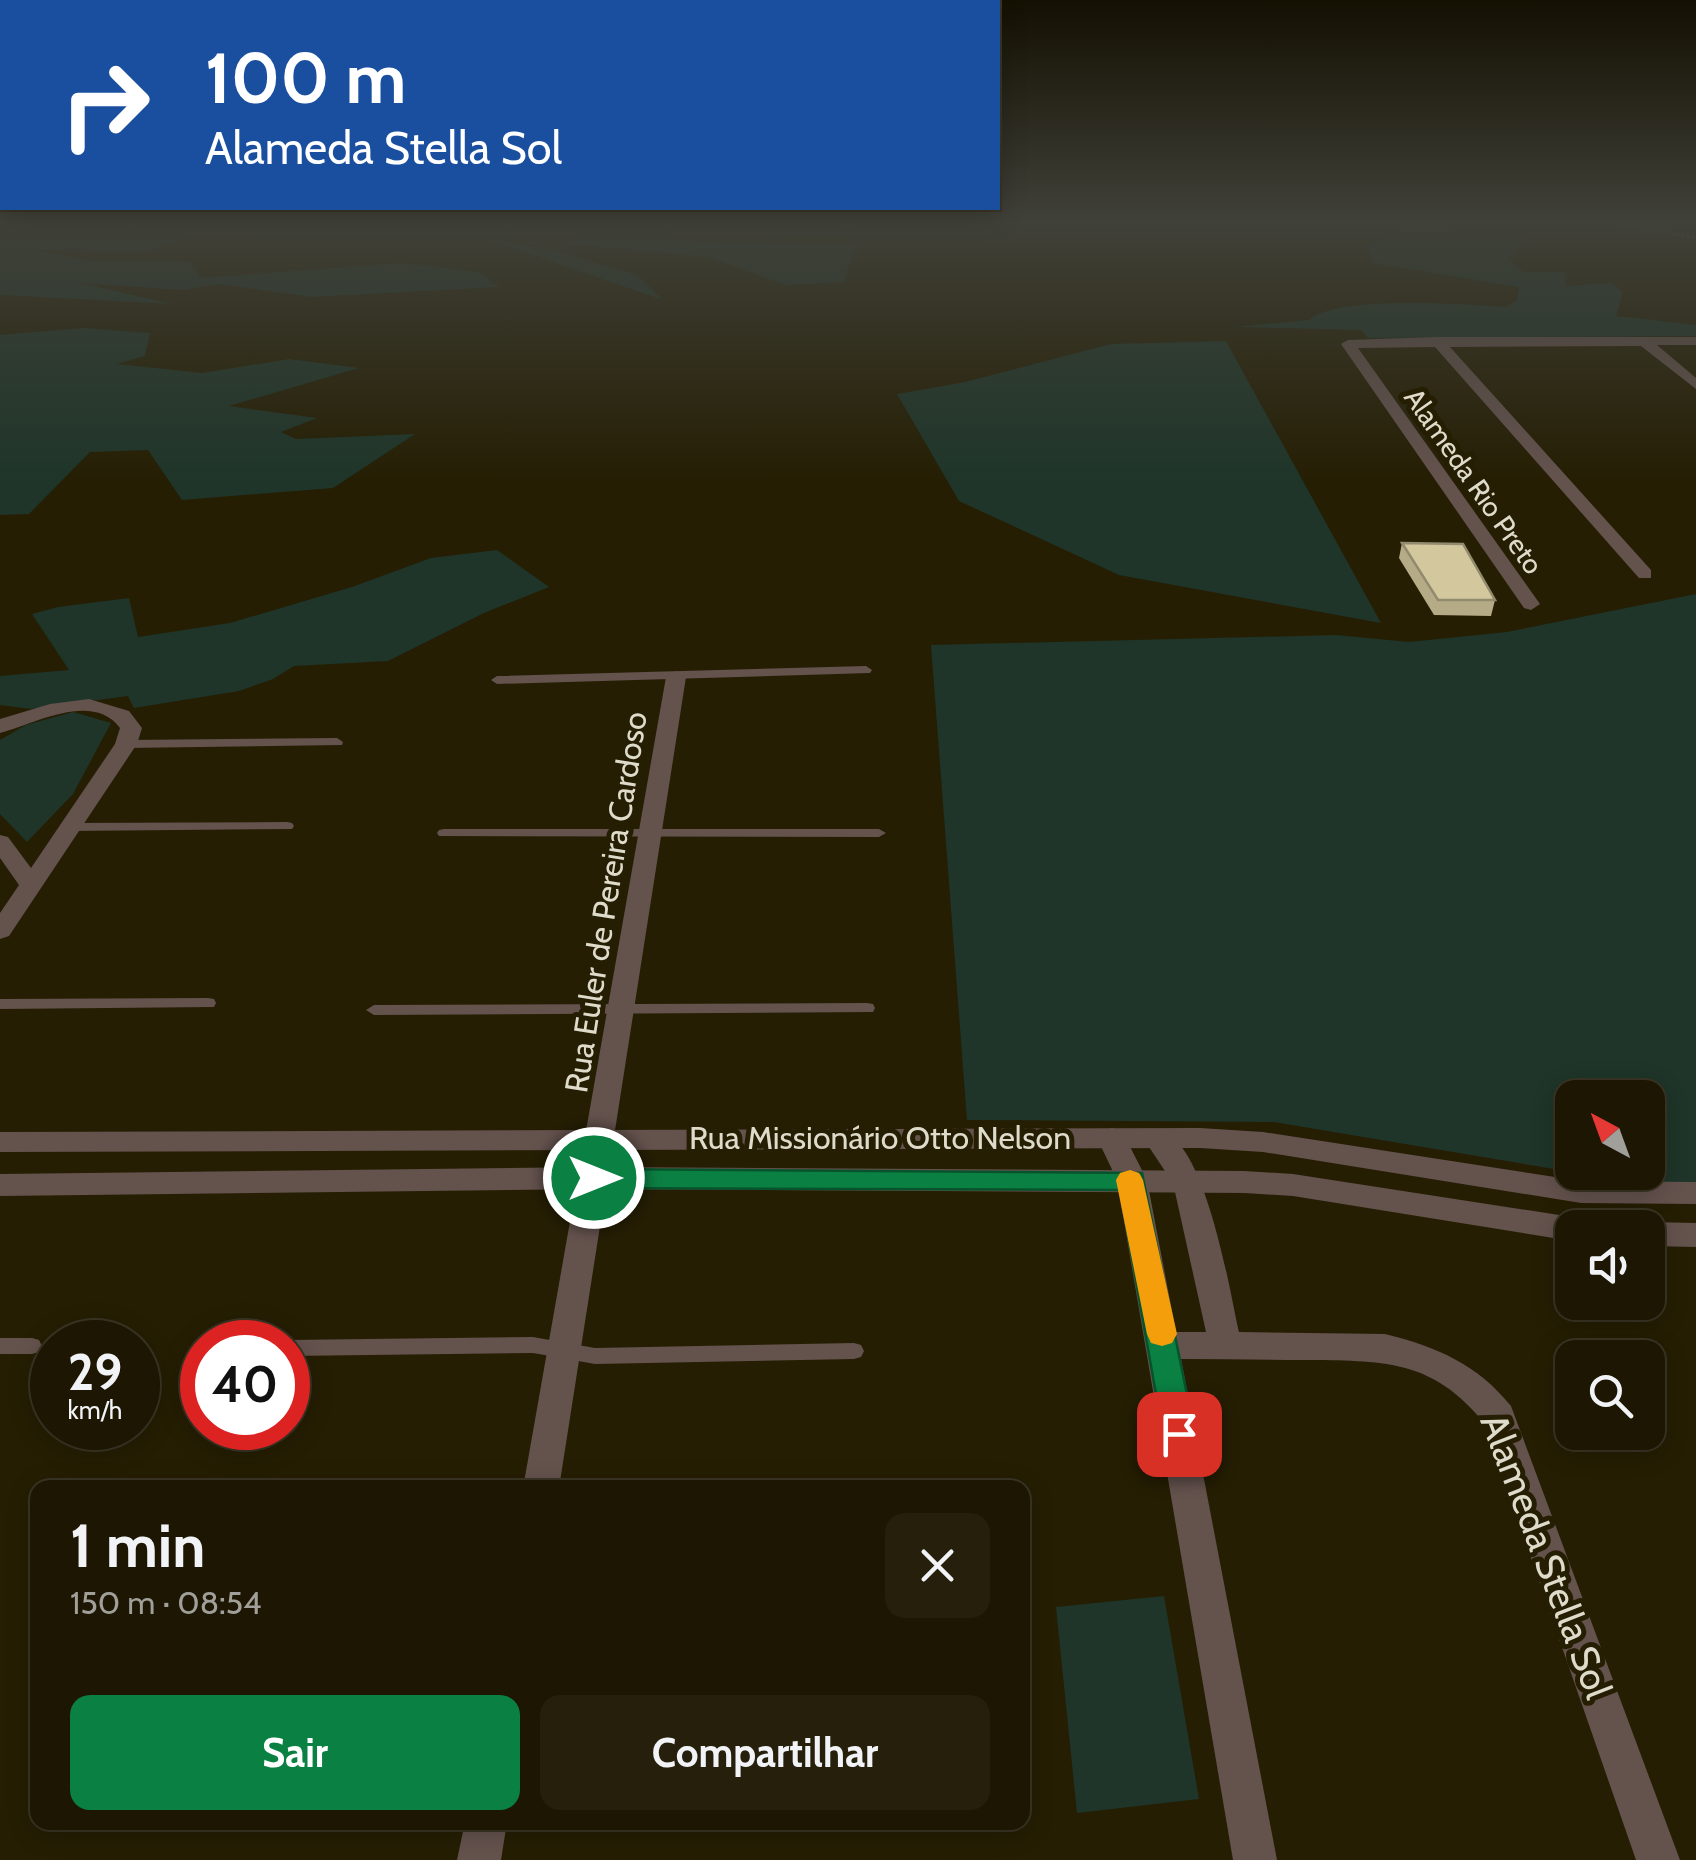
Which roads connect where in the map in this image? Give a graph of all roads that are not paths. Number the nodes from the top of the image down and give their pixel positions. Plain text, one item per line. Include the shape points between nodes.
1 (1644, 341) junction
2 (1696, 341) edge
3 (1436, 342) junction
4 (1696, 385) edge
5 (1645, 574) dead end
6 (1531, 604) dead end
7 (866, 670) dead end
8 (676, 677) junction
9 (497, 680) dead end
10 (0, 727) edge
11 (337, 742) dead end
12 (126, 744) junction
13 (287, 826) dead end
14 (68, 827) junction
15 (652, 832) junction
16 (444, 833) dead end
17 (879, 833) dead end
18 (0, 842) edge
19 (30, 884) junction
20 (0, 932) edge
21 (208, 1003) dead end
22 (0, 1004) edge
23 (866, 1008) dead end
24 (374, 1010) dead end
25 (621, 1010) junction
26 (601, 1137) junction
27 (1112, 1138) junction
28 (1158, 1138) junction
29 (0, 1142) edge
30 (594, 1178) junction
31 (1132, 1180) junction
32 (1188, 1181) junction
33 (0, 1185) edge
34 (1696, 1193) edge
35 (1555, 1227) edge
36 (1665, 1234) edge
37 (1696, 1235) edge
38 (1164, 1345) junction
39 (1225, 1345) junction
40 (0, 1346) edge
41 (30, 1346) edge
42 (310, 1348) edge
43 (564, 1350) junction
44 (854, 1351) dead end
45 (542, 1480) edge
46 (485, 1830) edge
47 (479, 1860) edge
48 (1255, 1860) edge
49 (1658, 1860) edge

1 - 2 street
1 - 3 street
1 - 4 street
3 - 5 street
3 - 6 street, Alameda Rio Preto via 1347,346
7 - 8 lane
8 - 9 lane
8 - 15 street, Rua Euler de Pereira Cardoso
10 - 12 street via 44,712 94,706 126,718
11 - 12 lane
12 - 14 street
13 - 14 lane
14 - 19 street
15 - 16 lane
15 - 17 lane
15 - 25 street, Rua Euler de Pereira Cardoso
18 - 19 street
19 - 20 street
21 - 22 lane
23 - 25 lane
24 - 25 lane
25 - 26 street, Rua Euler de Pereira Cardoso
26 - 27 street, Rua Missionário Otto Nelson
26 - 29 street, Rua Missionário Otto Nelson
26 - 30 street, Rua Euler de Pereira Cardoso
27 - 28 street, Rua Missionário Otto Nelson
27 - 31 street
28 - 32 street
28 - 34 street, Rua Missionário Otto Nelson via 1262,1142 1581,1192
30 - 31 street, Rua Missionário Otto Nelson
30 - 33 street, Rua Missionário Otto Nelson
30 - 43 street, Rua Euler de Pereira Cardoso
31 - 32 street, Rua Missionário Otto Nelson
31 - 38 street
32 - 35 street, Rua Missionário Otto Nelson via 1294,1185
32 - 39 street
36 - 37 street
38 - 39 street, Alameda Stella Sol
38 - 48 street
39 - 49 street, Alameda Stella Sol via 1385,1348 1452,1370 1478,1389 1499,1416
40 - 41 lane
42 - 43 lane
43 - 44 lane via 595,1356
43 - 45 street, Rua Euler de Pereira Cardoso
46 - 47 street

